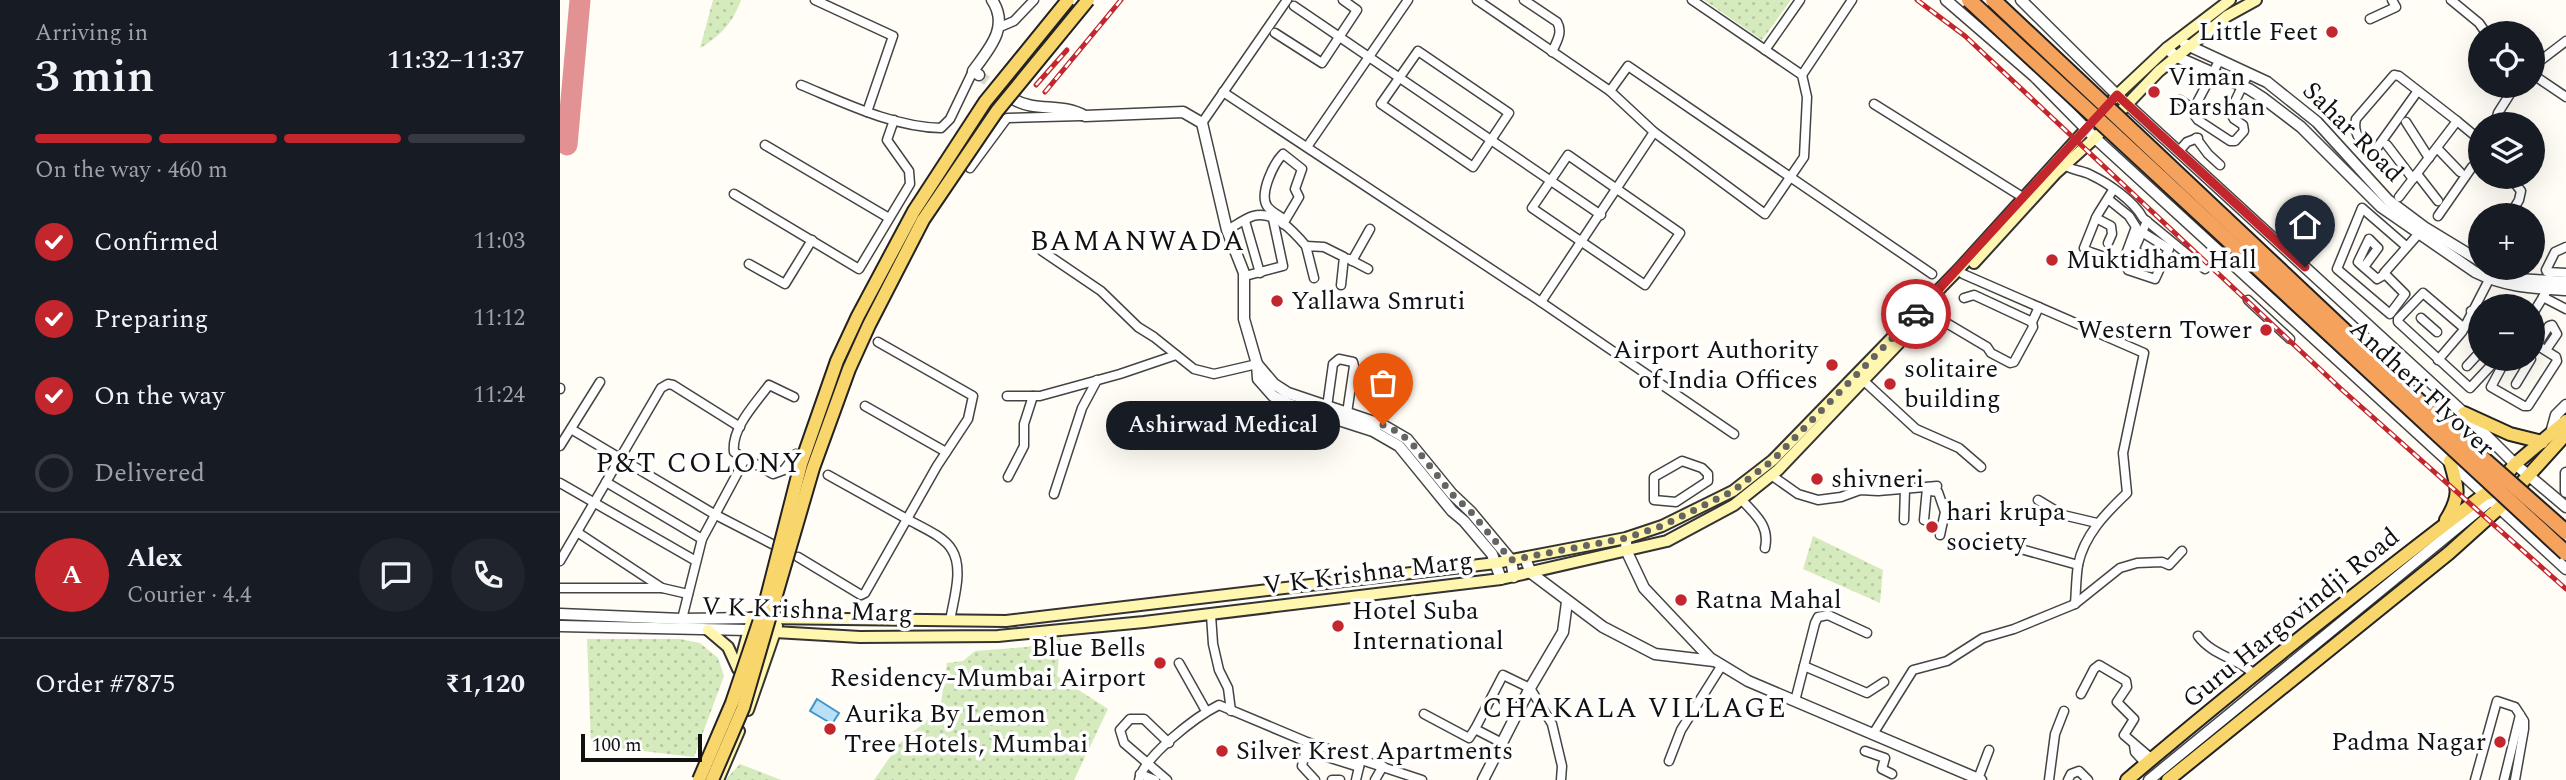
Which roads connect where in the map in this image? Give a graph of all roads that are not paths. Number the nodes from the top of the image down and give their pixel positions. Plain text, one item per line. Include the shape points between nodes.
1 (815, 0) edge
2 (992, 0) edge
3 (1034, 0) edge
4 (1068, 0) edge
5 (1088, 0) edge
6 (1343, 0) edge
7 (1408, 0) edge
8 (1477, 0) edge
9 (1524, 0) edge
10 (1692, 0) edge
11 (1800, 0) edge
12 (1852, 0) edge
13 (1946, 0) edge
14 (1969, 0) edge
15 (1993, 0) edge
16 (2021, 0) edge
17 (2230, 0) edge
18 (2256, 0) edge
19 (2392, 0) edge
20 (2451, 0) edge
21 (1290, 3) edge
22 (2370, 19) dead end
23 (2477, 21) edge
24 (1000, 27) junction
25 (1275, 33) dead end
26 (1339, 36) junction
27 (2566, 41) edge
28 (2183, 43) junction
29 (1765, 50) junction
30 (1552, 52) junction
31 (2171, 52) junction
32 (1369, 57) junction
33 (2545, 57) edge
34 (2219, 61) junction
35 (976, 73) joint
36 (2213, 74) junction
37 (2248, 74) junction
38 (1802, 75) junction
39 (1400, 78) junction
40 (2545, 83) edge
41 (801, 85) dead end
42 (2241, 85) junction
43 (1223, 92) junction
44 (1610, 92) junction
45 (2417, 92) junction
46 (2117, 95) junction
47 (2566, 97) edge
48 (1013, 99) tunnel mouth
49 (2180, 100) dead end
50 (2126, 103) junction
51 (2294, 103) junction
52 (1874, 104) dead end
53 (2220, 106) dead end
54 (2192, 108) junction
55 (867, 112) junction
56 (2230, 112) junction
57 (2285, 115) junction
58 (1084, 116) junction
59 (894, 120) junction
60 (2457, 121) junction
61 (2406, 122) dead end
62 (1202, 123) junction
63 (2085, 129) junction
64 (2468, 130) edge
65 (1654, 132) junction
66 (2095, 138) junction
67 (1491, 140) junction
68 (765, 145) dead end
69 (2387, 145) dead end
70 (1307, 147) junction
71 (2437, 148) junction
72 (2179, 151) junction
73 (2346, 154) junction
74 (2429, 158) junction
75 (2337, 163) junction
76 (2064, 165) junction
77 (2220, 165) dead end
78 (970, 168) dead end
79 (2460, 172) dead end
80 (2468, 173) edge
81 (2415, 176) junction
82 (1791, 177) junction
83 (2367, 177) junction
84 (1550, 181) junction
85 (2358, 185) junction
86 (1618, 190) junction
87 (2113, 190) junction
88 (734, 194) dead end
89 (2399, 197) dead end
90 (2024, 198) junction
91 (2108, 199) junction
92 (2438, 201) dead end
93 (1601, 215) junction
94 (2438, 216) dead end
95 (889, 218) junction
96 (2096, 218) junction
97 (1273, 219) junction
98 (1245, 221) junction
99 (2147, 221) junction
100 (1284, 222) junction
101 (1370, 229) dead end
102 (1227, 230) junction
103 (2421, 230) junction
104 (2142, 232) junction
105 (812, 240) junction
106 (1582, 242) junction
107 (2108, 243) dead end
108 (1306, 246) junction
109 (2407, 247) junction
110 (2566, 247) edge
111 (2134, 250) junction
112 (1042, 251) dead end
113 (1348, 259) junction
114 (2468, 260) edge
115 (2146, 263) dead end
116 (749, 264) dead end
117 (2364, 267) dead end
118 (1368, 269) dead end
119 (2205, 269) dead end
120 (1960, 272) junction
121 (1260, 273) junction
122 (2566, 273) edge
123 (1932, 274) dead end
124 (2384, 275) junction
125 (1245, 276) junction
126 (1314, 278) dead end
127 (2504, 280) edge
128 (2534, 280) edge
129 (2566, 282) edge
130 (1341, 285) dead end
131 (2566, 290) edge
132 (2264, 292) junction
133 (2545, 293) junction
134 (1964, 298) dead end
135 (2272, 300) junction
136 (1542, 302) junction
137 (2039, 307) junction
138 (2566, 309) edge
139 (1928, 312) junction
140 (2262, 313) junction
141 (2421, 318) dead end
142 (2468, 321) edge
143 (2032, 322) junction
144 (2429, 325) junction
145 (2464, 328) junction
146 (2437, 332) dead end
147 (2290, 339) dead end
148 (2416, 339) junction
149 (878, 342) dead end
150 (2545, 350) edge
151 (1176, 355) junction
152 (2438, 360) junction
153 (1257, 364) junction
154 (2487, 371) edge
155 (2500, 371) edge
156 (2524, 371) edge
157 (1097, 380) junction
158 (1864, 381) junction
159 (600, 382) dead end
160 (2516, 384) dead end
161 (1006, 396) dead end
162 (1033, 396) junction
163 (794, 397) dead end
164 (2566, 405) edge
165 (865, 406) dead end
166 (1336, 411) junction
167 (2464, 413) junction
168 (740, 427) junction
169 (570, 429) junction
170 (2558, 432) edge
171 (1734, 434) dead end
172 (1395, 437) junction
173 (2566, 444) edge
174 (560, 446) edge
175 (946, 452) junction
176 (2551, 452) junction
177 (1413, 453) junction
178 (796, 454) dead end
179 (745, 459) junction
180 (620, 460) junction
181 (2450, 461) junction
182 (2515, 464) junction
183 (1981, 467) dead end
184 (2566, 473) edge
185 (828, 475) dead end
186 (1771, 475) junction
187 (2529, 476) junction
188 (1008, 477) dead end
189 (560, 482) edge
190 (606, 482) junction
191 (2566, 483) edge
192 (1702, 486) junction
193 (1905, 489) junction
194 (1931, 489) junction
195 (2566, 492) edge
196 (1054, 494) dead end
197 (1686, 496) junction
198 (2492, 498) junction
199 (1741, 499) junction
200 (2038, 500) dead end
201 (595, 501) junction
202 (1710, 502) junction
203 (2566, 507) edge
204 (1693, 510) junction
205 (714, 514) junction
206 (906, 519) junction
207 (1905, 520) dead end
208 (1924, 520) dead end
209 (2097, 523) junction
210 (2442, 527) junction
211 (577, 531) junction
212 (2566, 532) edge
213 (1940, 535) dead end
214 (1626, 538) junction
215 (702, 539) junction
216 (772, 544) dead end
217 (2003, 544) dead end
218 (1765, 548) dead end
219 (2423, 550) junction
220 (2182, 551) dead end
221 (1627, 552) junction
222 (2566, 554) edge
223 (797, 557) dead end
224 (1525, 558) junction
225 (1511, 560) junction
226 (560, 561) edge
227 (696, 561) junction
228 (1496, 563) junction
229 (2078, 565) junction
230 (2566, 569) edge
231 (1531, 573) junction
232 (1514, 577) junction
233 (1501, 579) junction
234 (662, 587) junction
235 (560, 588) edge
236 (688, 594) junction
237 (1567, 602) junction
238 (2075, 604) junction
239 (560, 614) edge
240 (1211, 615) junction
241 (752, 618) junction
242 (682, 619) junction
243 (779, 619) junction
244 (950, 621) junction
245 (1001, 621) junction
246 (560, 626) edge
247 (708, 630) junction
248 (748, 631) junction
249 (775, 632) junction
250 (794, 633) junction
251 (1867, 633) dead end
252 (1001, 636) junction
253 (2198, 636) dead end
254 (767, 657) junction
255 (1179, 663) dead end
256 (1718, 663) junction
257 (1804, 666) junction
258 (738, 669) junction
259 (2254, 674) junction
260 (1884, 682) dead end
261 (1530, 688) junction
262 (2081, 694) dead end
263 (1795, 701) junction
264 (1206, 711) junction
265 (1231, 711) junction
266 (2064, 711) dead end
267 (1424, 713) dead end
268 (2520, 715) junction
269 (1475, 729) junction
270 (1873, 734) junction
271 (1890, 741) junction
272 (1169, 743) junction
273 (1502, 743) junction
274 (1306, 746) junction
275 (1989, 750) dead end
276 (1865, 751) dead end
277 (1885, 758) junction
278 (1669, 761) dead end
279 (2149, 761) junction
280 (1147, 763) junction
281 (1360, 764) junction
282 (1383, 766) junction
283 (2507, 769) junction
284 (1892, 774) dead end
285 (2516, 776) edge
286 (1140, 777) edge
287 (1152, 779) edge
288 (1979, 779) edge
289 (697, 780) edge
290 (712, 780) edge
291 (718, 780) edge
292 (1167, 780) edge
293 (1315, 780) edge
294 (1332, 780) edge
295 (1340, 780) edge
296 (1356, 780) edge
297 (1376, 780) edge
298 (1422, 780) edge
299 (1483, 780) edge
300 (1561, 780) edge
301 (2052, 780) edge
302 (2060, 780) edge
303 (2068, 780) edge
304 (2088, 780) edge
305 (2127, 780) edge
306 (2150, 780) edge
307 (2168, 780) edge
308 (2475, 780) edge
309 (2504, 780) edge

1 - 55 street via 893,36
2 - 24 street
3 - 24 street via 1014,21
4 - 289 main road, bridge via 985,102 914,211 858,316 801,464 765,605 732,703
5 - 290 main road, bridge via 997,111 923,220 869,325 813,468 743,708
6 - 26 street via 1357,10
7 - 32 street
8 - 30 street
9 - 30 street via 1557,22 1560,34
10 - 29 street
11 - 29 street
12 - 38 street
13 - 63 street via 2034,76
14 - 222 highway, Andheri Flyover, bridge
15 - 212 highway, Andheri Flyover, bridge via 2437,418
16 - 46 street
17 - 28 main road
18 - 28 main road
19 - 22 street via 2396,7
20 - 23 street
21 - 26 street
21 - 43 street
24 - 35 street
25 - 26 street via 1321,62
26 - 32 street
27 - 33 street
28 - 31 main road
28 - 34 street, Sahar Road
29 - 38 street
30 - 44 street
31 - 36 street
31 - 46 main road
31 - 50 main road
32 - 39 street
32 - 70 street
34 - 36 street
34 - 37 street, Sahar Road
35 - 59 street via 941,128
36 - 42 street
36 - 54 street
37 - 42 street
37 - 51 street, Sahar Road
38 - 82 street via 1807,97 1806,147
39 - 67 street
39 - 67 street via 1418,51 1509,113
39 - 67 street via 1381,104 1473,167
40 - 47 street
41 - 55 street
42 - 56 street
42 - 57 street
43 - 62 street
43 - 70 street
44 - 65 street
44 - 82 street via 1628,65
45 - 45 street via 2394,75 2356,120 2355,131 2372,152
45 - 60 street
46 - 50 street
46 - 63 main road
48 - 58 street via 1036,108 1072,108
49 - 54 street
50 - 66 main road, V K Krishna Marg
50 - 72 street
51 - 57 street
51 - 73 street, Sahar Road
52 - 90 street
53 - 56 street
54 - 56 street via 2198,120 2235,141 2244,131 2243,125
55 - 59 street
57 - 75 street
58 - 62 street via 1183,113
58 - 78 street via 1007,118
59 - 95 street via 887,140 911,177
60 - 64 street
60 - 71 street
61 - 74 street
62 - 102 street
63 - 66 street
63 - 90 main road, V K Krishna Marg
65 - 82 street via 1765,214
65 - 86 street
66 - 76 main road, V K Krishna Marg
66 - 132 street
67 - 84 street
68 - 95 street
69 - 81 street
70 - 136 street
71 - 74 street
71 - 79 street
72 - 77 street via 2200,138 2207,154
72 - 167 street
73 - 75 street
73 - 83 street, Sahar Road
74 - 81 street
75 - 85 street
76 - 87 street via 2092,175
76 - 120 main road, V K Krishna Marg
80 - 94 street
81 - 89 street
81 - 92 street
82 - 123 street
83 - 85 street
83 - 103 street, Sahar Road
84 - 86 street via 1568,155
84 - 93 street
84 - 106 street via 1532,208
85 - 103 street via 2381,208
86 - 93 street
86 - 106 street via 1680,233 1644,285
87 - 91 street
87 - 99 street
88 - 105 street
90 - 120 main road, V K Krishna Marg
91 - 96 street
91 - 96 street via 2135,224 2123,262 2084,248
93 - 106 street
95 - 105 street via 859,269
96 - 107 street via 2111,226
97 - 98 street via 1254,216
97 - 100 street
97 - 121 street via 1283,266
98 - 102 street
98 - 121 street
99 - 104 street
99 - 119 street
100 - 100 street via 1268,208 1265,195 1270,174 1283,154 1302,169 1295,189 1299,197
100 - 108 street
101 - 113 street
102 - 125 street
103 - 109 street
103 - 114 street
104 - 111 street
104 - 111 street via 2169,248 2155,279 2128,270
105 - 116 street via 785,284
106 - 136 street
108 - 113 street via 1324,247
108 - 126 street
109 - 124 street
109 - 124 street via 2361,208 2337,269 2389,314 2405,294
110 - 122 street via 2555,252 2546,270
111 - 115 street via 2147,257
112 - 151 street via 1101,291
113 - 118 street
113 - 130 street
117 - 124 street via 2377,279
120 - 137 street
120 - 139 main road, V K Krishna Marg
120 - 202 main road, V K Krishna Marg via 1773,460 1733,491
121 - 125 street
125 - 153 street via 1244,318
127 - 133 street via 2517,288
128 - 129 street
131 - 133 street
132 - 135 street
132 - 140 street via 2250,303
133 - 138 street
134 - 143 street via 1974,295
135 - 140 street
135 - 181 street
136 - 171 street
137 - 143 street
137 - 209 street via 2144,353 2123,453 2127,493
139 - 143 street via 2010,363
139 - 158 main road, V K Krishna Marg
140 - 147 street
141 - 144 street
142 - 145 street
144 - 146 street
144 - 148 street
145 - 148 street via 2423,293 2398,322
145 - 152 street
148 - 152 street
149 - 175 street via 973,396 968,419
150 - 155 street via 2557,361 2528,406 2491,387
151 - 153 street via 1194,369 1214,374
151 - 157 street
152 - 154 street via 2470,388
153 - 166 street via 1280,388
156 - 160 street
157 - 162 street
157 - 196 street via 1082,408
158 - 183 street via 1916,429 1959,448
158 - 186 main road, V K Krishna Marg
159 - 169 street
161 - 162 street
162 - 188 street via 1024,424 1024,446
163 - 168 street via 769,385
164 - 170 street via 2556,415
165 - 175 street
166 - 166 street via 1354,366 1339,359 1333,364
166 - 172 street
166 - 172 street
167 - 170 main road via 2511,433
167 - 182 street
168 - 179 street via 734,452
168 - 180 street via 668,384 661,388
169 - 174 street
169 - 180 street
170 - 176 main road
170 - 182 main road
172 - 177 street
173 - 176 street
175 - 206 street
176 - 187 main road
177 - 225 street
177 - 228 street via 1447,505
178 - 179 street via 783,470 773,474
179 - 205 street
180 - 190 street
180 - 205 street
181 - 198 street
181 - 210 main road via 2458,486 2457,502
182 - 187 street
182 - 198 main road
184 - 191 street
185 - 206 street
186 - 193 street via 1798,494 1818,500 1860,490
186 - 199 main road, V K Krishna Marg
187 - 198 main road
187 - 203 street
189 - 201 street
190 - 201 street
190 - 215 street
191 - 195 street
192 - 197 street
192 - 197 street via 1708,474 1685,461 1654,477 1654,500 1674,503
192 - 202 street
193 - 194 street
193 - 207 street
194 - 208 street
194 - 213 street via 1938,492 1945,510
197 - 204 street
198 - 210 main road, Guru Hargovindji Road
198 - 219 street
198 - 230 street
198 - 307 main road, Guru Hargovindji Road via 2449,553
199 - 218 street via 1766,528
199 - 221 main road, V K Krishna Marg via 1667,541
200 - 209 street via 2063,515
201 - 211 street
201 - 227 street
202 - 204 main road, V K Krishna Marg
204 - 214 main road, V K Krishna Marg
205 - 215 street
205 - 216 street
206 - 223 street via 861,595
206 - 244 street via 952,550 958,567
209 - 229 street
210 - 219 main road, Guru Hargovindji Road
211 - 226 street
211 - 234 street
214 - 221 street
214 - 224 main road, V K Krishna Marg
215 - 227 street
217 - 229 street
219 - 259 main road, Guru Hargovindji Road
219 - 306 street
220 - 238 street via 2169,565 2137,563 2120,568
221 - 231 main road, V K Krishna Marg
221 - 256 street via 1644,588
224 - 225 main road, V K Krishna Marg
224 - 231 street
225 - 228 main road, V K Krishna Marg
225 - 232 street
227 - 236 street
228 - 233 street
228 - 245 main road, V K Krishna Marg
229 - 238 street
231 - 232 main road, V K Krishna Marg
231 - 237 street
232 - 233 main road, V K Krishna Marg
233 - 240 main road, V K Krishna Marg
234 - 235 street
234 - 236 street
236 - 242 street
237 - 256 street via 1655,654
237 - 261 street via 1563,632
238 - 270 street via 1983,638 1947,661 1913,670
239 - 242 street, V K Krishna Marg
240 - 252 main road, V K Krishna Marg
240 - 265 street via 1213,644
241 - 242 street, V K Krishna Marg
241 - 243 main road, V K Krishna Marg
241 - 248 main road
243 - 244 main road, V K Krishna Marg
243 - 249 main road
244 - 245 main road, V K Krishna Marg
245 - 252 main road
246 - 247 street, V K Krishna Marg
247 - 248 street, V K Krishna Marg
247 - 258 main road via 727,647
248 - 249 main road, V K Krishna Marg
248 - 258 main road
249 - 250 main road, V K Krishna Marg
249 - 254 main road
250 - 252 main road, V K Krishna Marg
250 - 254 main road
251 - 257 street via 1823,614 1815,622
253 - 259 street via 2205,646
254 - 291 main road
255 - 264 street
256 - 263 street
256 - 278 street
257 - 260 street via 1867,693
257 - 263 street
258 - 289 main road
259 - 279 main road, Guru Hargovindji Road
261 - 269 street via 1503,675
261 - 273 street
261 - 300 street via 1552,724
262 - 279 street via 2099,665 2126,681 2117,702 2134,718 2124,734
263 - 270 street
264 - 265 street via 1219,705
264 - 272 street
265 - 274 street
266 - 301 street via 2055,734
267 - 269 street via 1469,738
268 - 283 street
268 - 285 street via 2524,729
268 - 308 street via 2515,707 2497,701
269 - 273 street
270 - 271 street
271 - 277 street
271 - 288 street
272 - 280 street
272 - 280 street via 1146,720 1126,721 1120,730 1123,741
273 - 299 street
274 - 281 street
274 - 293 street via 1301,766
275 - 288 street
276 - 277 street
277 - 284 street via 1882,769
279 - 305 main road, Guru Hargovindji Road
280 - 286 street
280 - 292 street
281 - 282 street
281 - 296 street
282 - 297 street
282 - 298 street
283 - 285 street
283 - 309 street
286 - 287 street
294 - 295 street
301 - 302 street
303 - 304 street via 2079,771

